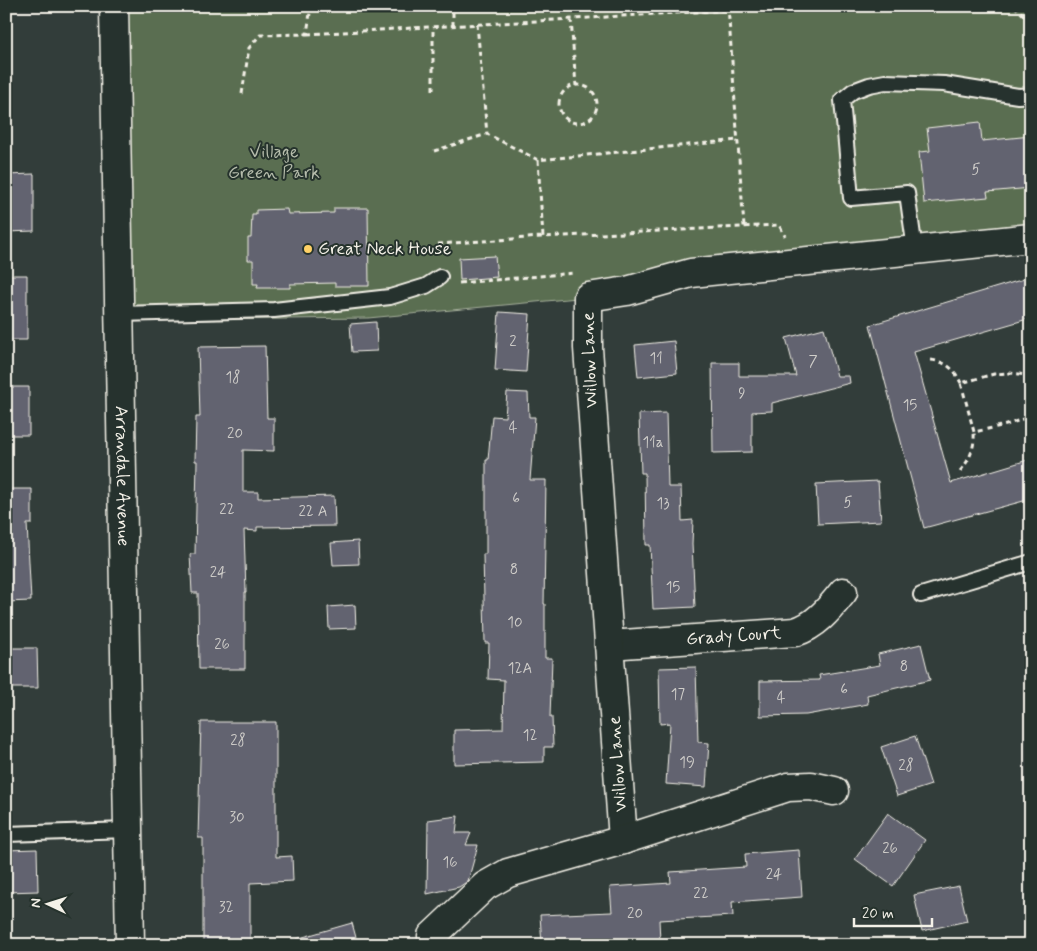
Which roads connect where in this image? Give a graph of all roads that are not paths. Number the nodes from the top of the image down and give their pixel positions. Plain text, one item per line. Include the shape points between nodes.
1 (114, 6) edge
2 (1031, 95) edge
3 (1031, 238) edge
4 (915, 250) junction
5 (440, 277) dead end
6 (119, 314) junction
7 (1031, 562) edge
8 (843, 592) dead end
9 (921, 595) dead end
10 (609, 645) junction
11 (834, 791) dead end
12 (128, 830) junction
13 (6, 834) edge
14 (623, 840) junction
15 (432, 936) dead end
16 (130, 945) edge

1 - 6 street, Arrandale Avenue
2 - 4 lane via 1018,96 944,84 885,82 853,91 842,100 851,198 907,193
3 - 4 street, Willow Lane
4 - 10 street, Willow Lane via 691,273 588,298 588,348
5 - 6 lane via 426,286 390,297 274,310
6 - 12 street, Arrandale Avenue
7 - 9 lane
8 - 10 street, Grady Court via 818,620 795,632
10 - 14 street, Willow Lane
11 - 14 street via 811,786 788,787
12 - 13 lane
12 - 16 street, Arrandale Avenue
14 - 15 street via 508,874 485,886

